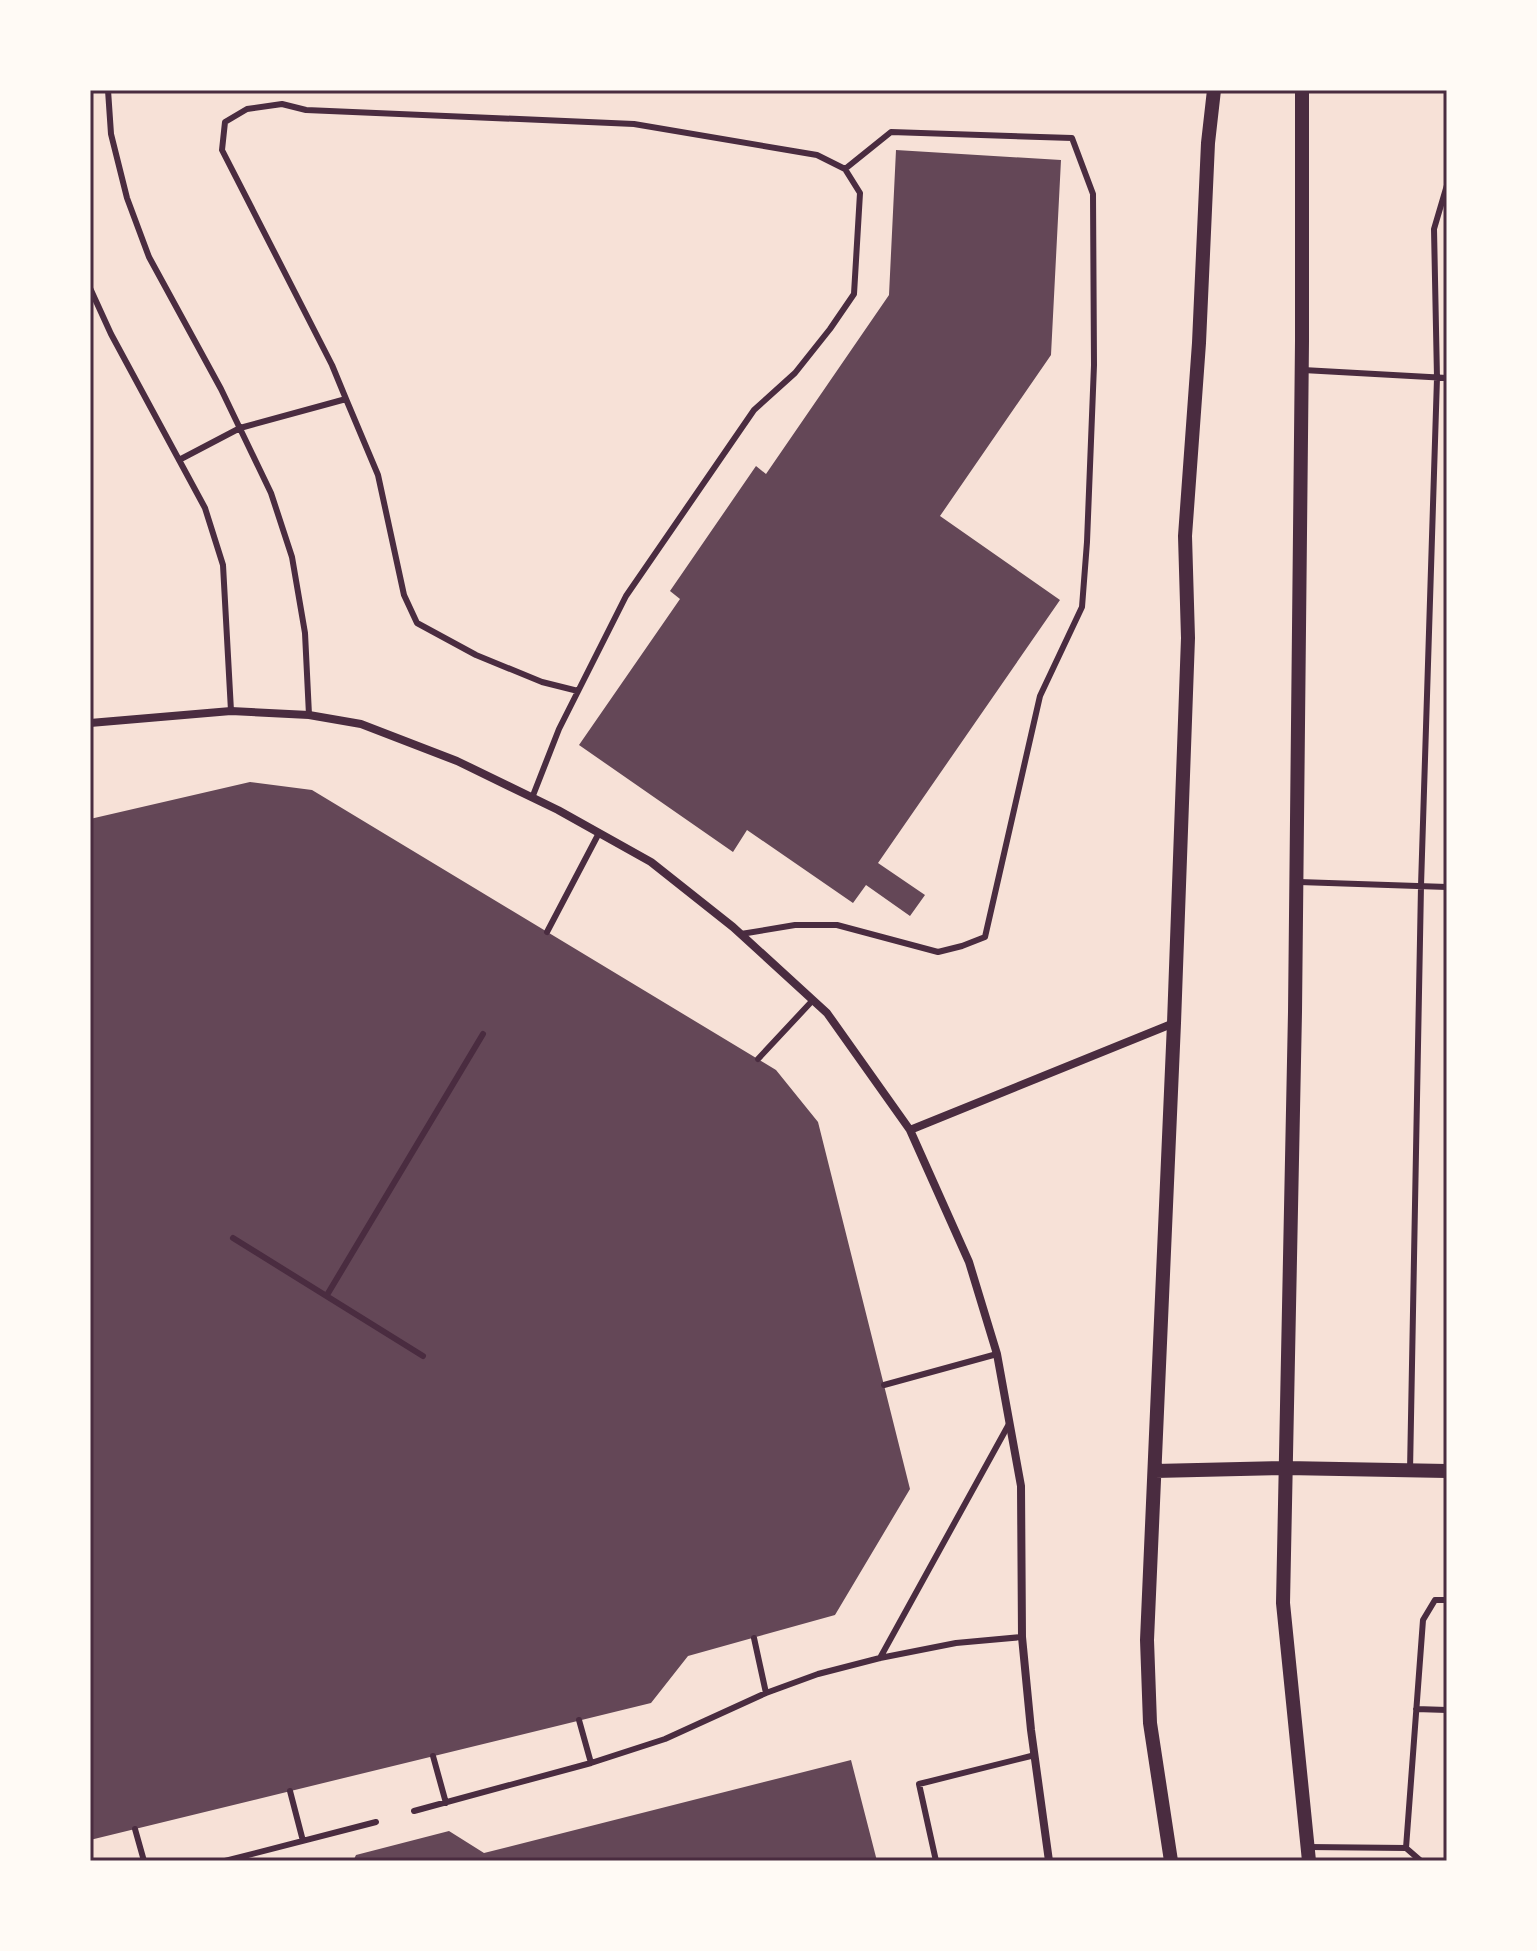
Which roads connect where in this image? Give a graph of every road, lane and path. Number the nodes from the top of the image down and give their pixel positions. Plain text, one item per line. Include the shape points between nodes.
1 (108, 90) edge
2 (1214, 90) edge
3 (1302, 90) edge
4 (845, 169) junction
5 (1447, 185) edge
6 (90, 288) edge
7 (1302, 370) junction
8 (1437, 378) junction
9 (1447, 378) edge
10 (346, 399) junction
11 (240, 428) junction
12 (179, 460) junction
13 (578, 691) junction
14 (231, 711) junction
15 (309, 715) junction
16 (90, 723) edge
17 (532, 798) junction
18 (599, 833) junction
19 (1296, 882) junction
20 (1421, 886) junction
21 (1447, 887) edge
22 (547, 932) dead end
23 (741, 934) junction
24 (813, 1000) junction
25 (1174, 1023) junction
26 (483, 1034) dead end
27 (758, 1059) dead end
28 (910, 1130) junction
29 (233, 1238) dead end
30 (327, 1295) junction
31 (997, 1354) junction
32 (423, 1356) dead end
33 (884, 1385) dead end
34 (1009, 1424) junction
35 (1286, 1468) junction
36 (1155, 1471) junction
37 (1410, 1471) junction
38 (1447, 1471) edge
39 (1447, 1600) edge
40 (1022, 1637) junction
41 (754, 1638) dead end
42 (880, 1658) junction
43 (766, 1693) junction
44 (1416, 1709) junction
45 (1447, 1710) edge
46 (579, 1720) dead end
47 (1035, 1755) junction
48 (433, 1756) dead end
49 (591, 1763) junction
50 (290, 1791) dead end
51 (446, 1803) junction
52 (414, 1811) dead end
53 (376, 1822) dead end
54 (135, 1829) dead end
55 (303, 1841) junction
56 (1406, 1848) junction
57 (1308, 1854) edge
58 (144, 1861) edge
59 (225, 1861) edge
60 (936, 1861) edge
61 (1049, 1861) edge
62 (1171, 1861) edge
63 (1421, 1861) edge

1 - 11 lane via 111,134 149,257
2 - 25 street via 1185,536 1188,638
3 - 7 street
4 - 10 lane via 817,155 634,124 306,110 282,104 247,109 225,122 222,150
4 - 13 lane via 860,193 854,294 795,373 754,410 626,596
4 - 23 lane via 891,132 1072,138 1093,194 1094,365 1082,607 1040,696 985,937 938,952 837,925
5 - 8 lane via 1434,229
6 - 12 lane
7 - 8 lane
7 - 19 street
8 - 9 lane
8 - 20 lane
10 - 11 lane
10 - 13 lane via 378,475 404,595 417,623 476,655
11 - 12 lane
11 - 15 lane via 271,493 292,557 305,633
12 - 14 lane via 205,508 223,565
13 - 17 lane
14 - 15 street
14 - 16 street
15 - 17 street via 361,724 457,761
17 - 18 street
18 - 22 lane
18 - 23 street via 651,862
19 - 20 lane
19 - 35 street
20 - 21 lane
20 - 37 lane
23 - 24 street
24 - 27 lane
24 - 28 street
25 - 28 street
25 - 36 street
26 - 30 lane
28 - 31 street via 969,1262
29 - 30 lane
30 - 32 lane
31 - 33 lane
31 - 34 street
34 - 40 street via 1021,1486
34 - 42 lane
35 - 36 street
35 - 37 street
35 - 57 street via 1283,1603
36 - 62 street via 1147,1640 1150,1709
37 - 38 street
39 - 44 lane via 1435,1600 1423,1620
40 - 42 lane
40 - 47 street
41 - 43 lane
42 - 43 lane
43 - 49 lane via 665,1739
44 - 45 lane
44 - 56 lane
46 - 49 lane
47 - 60 lane via 919,1784
47 - 61 street
48 - 51 lane
49 - 51 lane
50 - 55 lane
51 - 52 lane
53 - 55 lane
54 - 58 lane
55 - 59 lane
56 - 57 lane
56 - 63 lane

